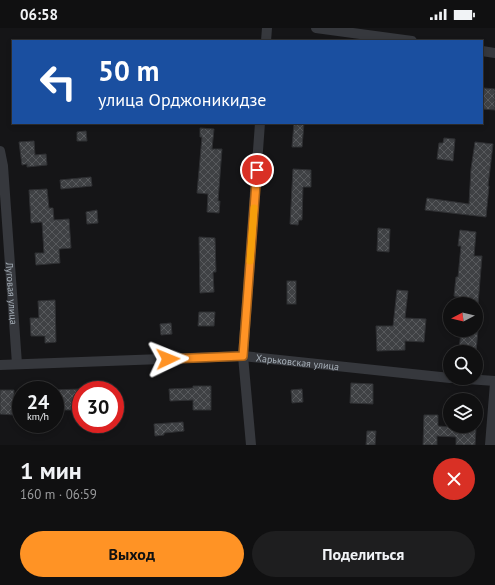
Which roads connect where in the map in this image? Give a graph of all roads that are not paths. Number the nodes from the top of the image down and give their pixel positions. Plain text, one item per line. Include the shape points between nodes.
1 (268, 28) edge
2 (316, 28) edge
3 (266, 40) edge
4 (405, 40) edge
5 (483, 51) edge
6 (495, 53) edge
7 (260, 124) edge
8 (0, 151) edge
9 (243, 356) junction
10 (17, 364) junction
11 (0, 365) edge
12 (443, 377) edge
13 (483, 381) edge
14 (495, 382) edge
15 (251, 445) edge
16 (490, 445) edge

1 - 3 street
2 - 4 street
5 - 6 street
7 - 9 street
8 - 10 street, Луговая улица
9 - 10 street, Харьковская улица
9 - 12 street, Харьковская улица
9 - 15 street
10 - 11 street, Харьковская улица
13 - 14 street
14 - 16 street

